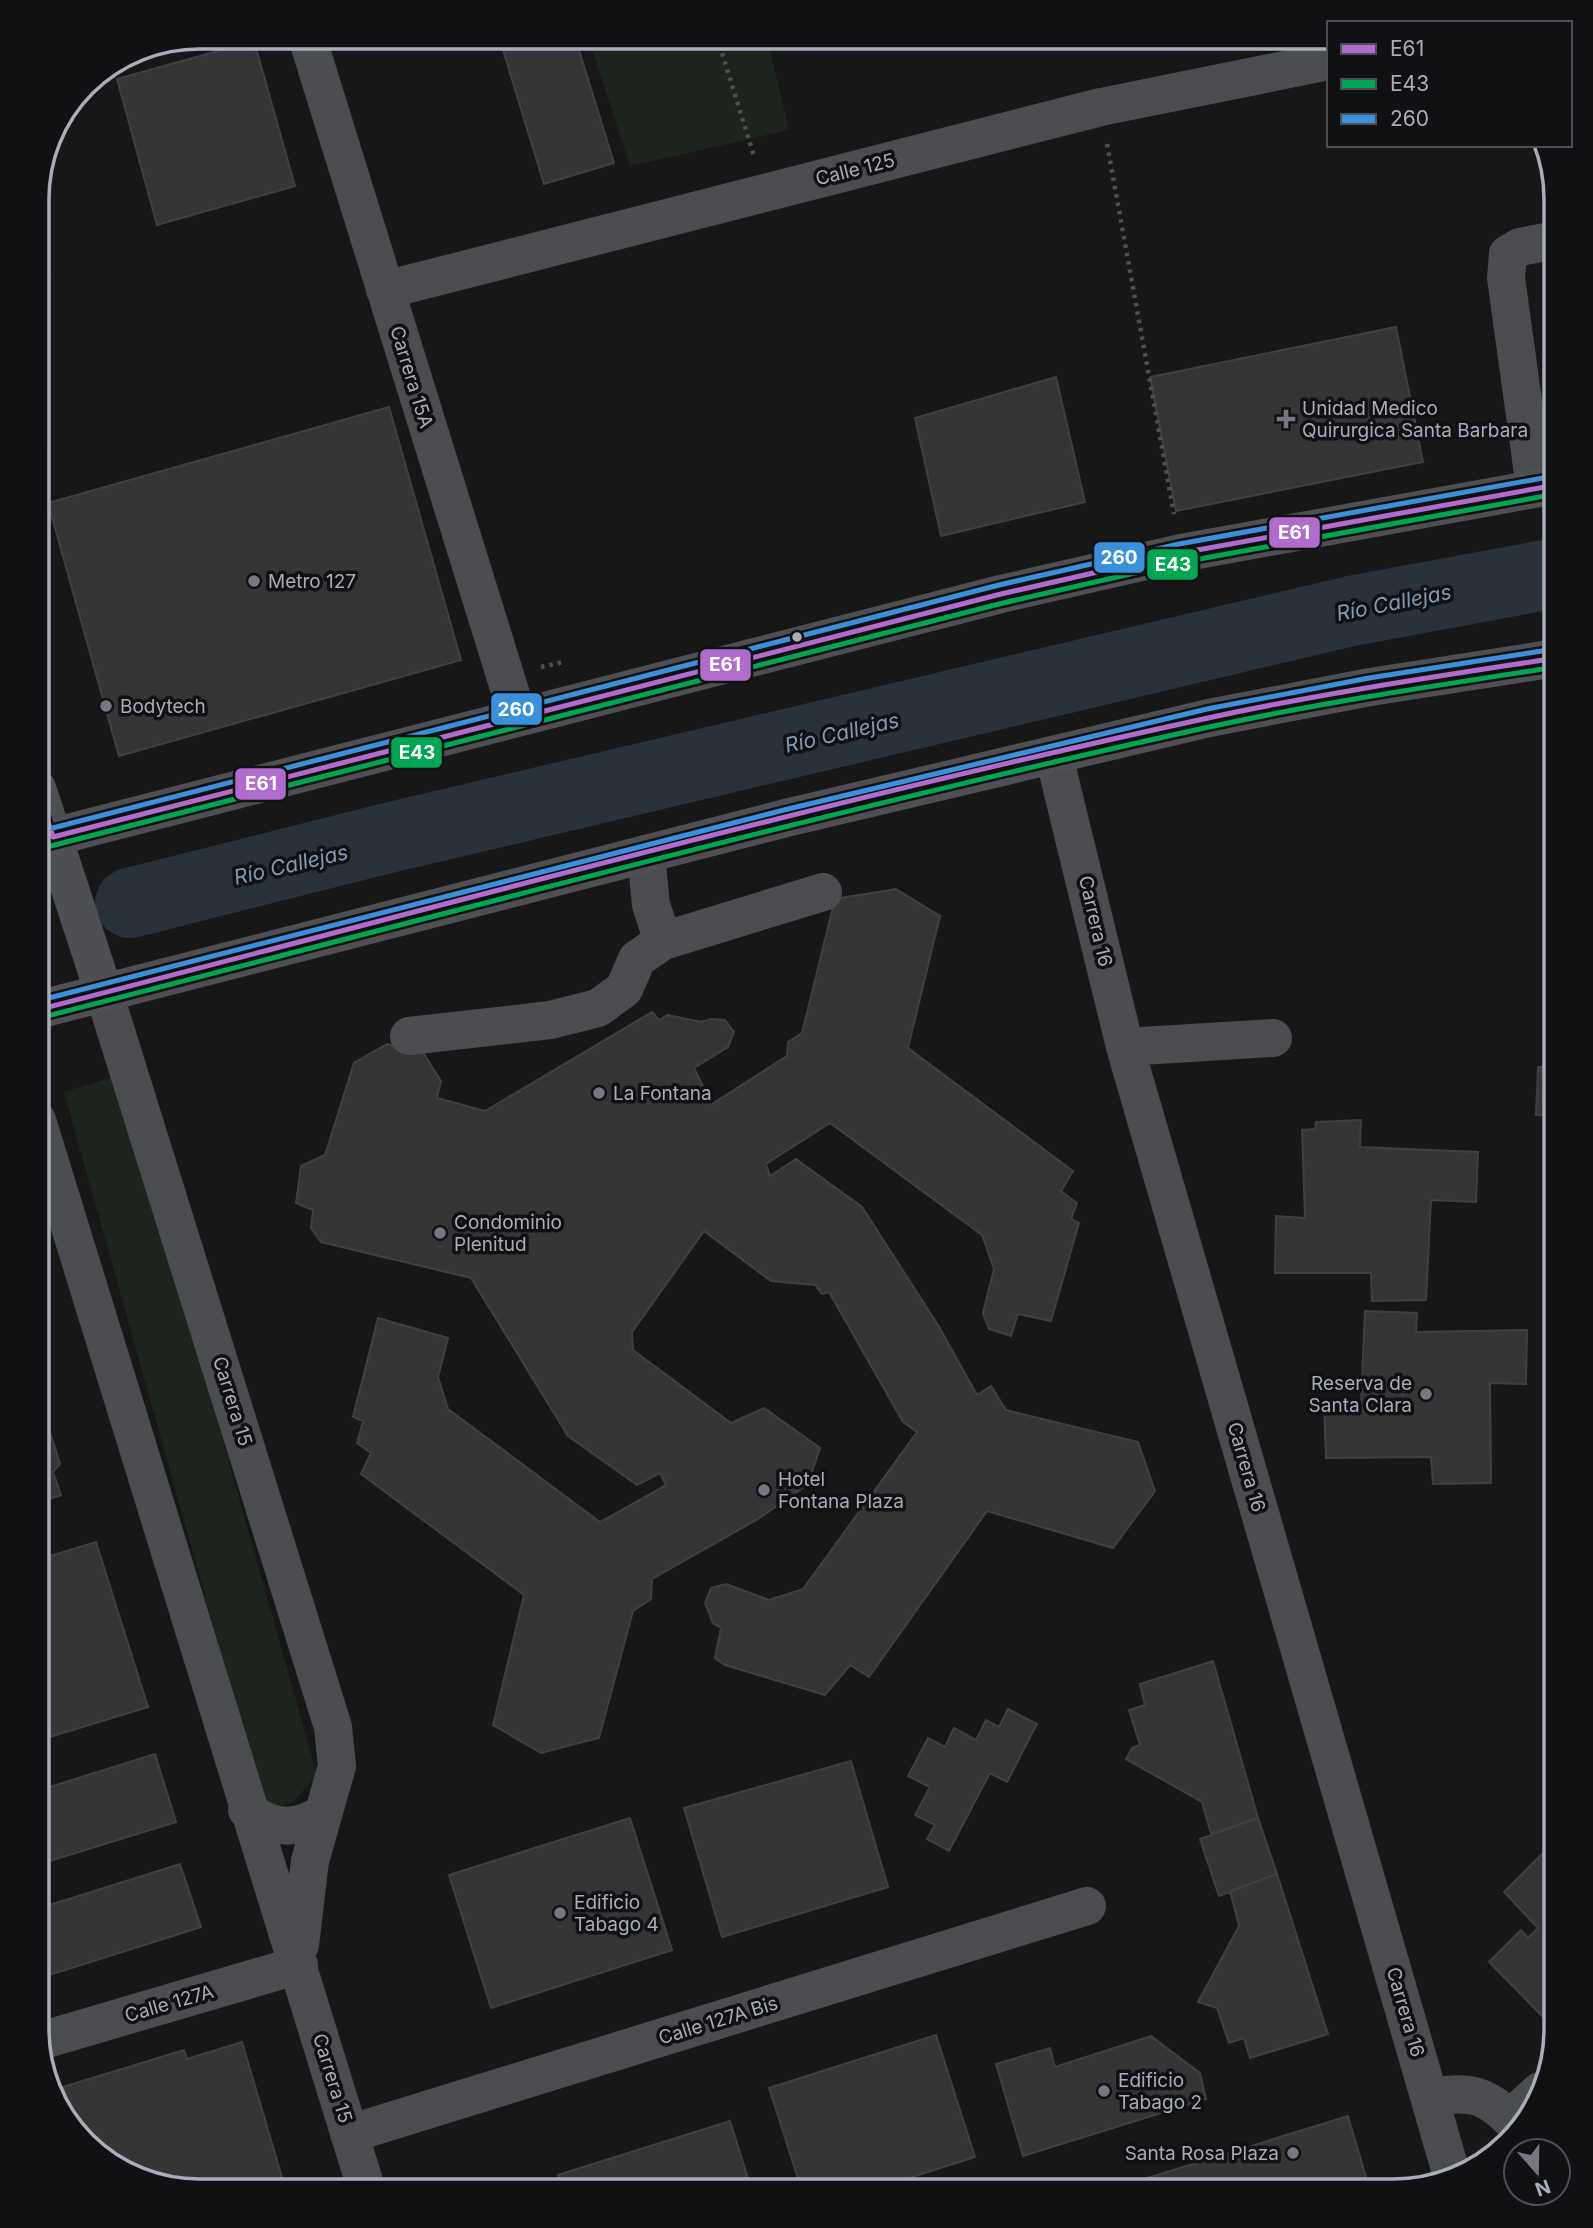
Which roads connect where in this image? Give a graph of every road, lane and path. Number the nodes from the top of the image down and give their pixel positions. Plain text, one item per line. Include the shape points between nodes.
1 (311, 49) edge
2 (721, 49) edge
3 (1327, 61) edge
4 (1101, 107) junction
5 (765, 192) junction
6 (1544, 242) edge
7 (385, 290) junction
8 (1544, 476) edge
9 (1544, 486) edge
10 (1181, 553) junction
11 (1544, 660) edge
12 (517, 717) junction
13 (1054, 755) junction
14 (49, 838) edge
15 (49, 849) edge
16 (646, 854) junction
17 (823, 892) dead end
18 (663, 940) junction
19 (104, 993) junction
20 (49, 1007) edge
21 (410, 1036) dead end
22 (1273, 1038) dead end
23 (1125, 1047) junction
24 (49, 1158) edge
25 (49, 1298) edge
26 (58, 1298) dead end
27 (247, 1810) junction
28 (324, 1812) junction
29 (1087, 1906) dead end
30 (299, 1965) junction
31 (49, 2038) edge
32 (1430, 2097) junction
33 (1512, 2122) edge
34 (349, 2134) junction
35 (1450, 2169) edge
36 (363, 2179) edge

1 - 7 street, Carrera 15A
2 - 5 path
3 - 4 street, Calle 125
4 - 5 street, Calle 125
4 - 10 path
5 - 7 street, Calle 125
6 - 8 street via 1508,254 1506,278
7 - 12 street, Carrera 15A via 410,421
9 - 10 main road
10 - 12 main road
11 - 13 main road via 1223,715
12 - 14 main road
13 - 16 main road
13 - 23 street, Carrera 16
15 - 19 main road
16 - 18 street via 651,905
16 - 19 main road
17 - 18 street
18 - 21 street via 637,959 624,989 598,1008 528,1023
19 - 20 main road
19 - 28 street, Carrera 15 via 333,1727 337,1766
22 - 23 street
23 - 32 street, Carrera 16
24 - 27 street, Carrera 15
25 - 26 path
27 - 28 street via 260,1820 285,1826 310,1822
27 - 30 street, Carrera 15
28 - 30 street, Carrera 15 via 306,1885
29 - 34 street, Calle 127A Bis
30 - 31 street, Calle 127A
30 - 34 street, Carrera 15
32 - 33 street via 1459,2092 1488,2100
32 - 35 street, Carrera 16
34 - 36 street, Carrera 15

